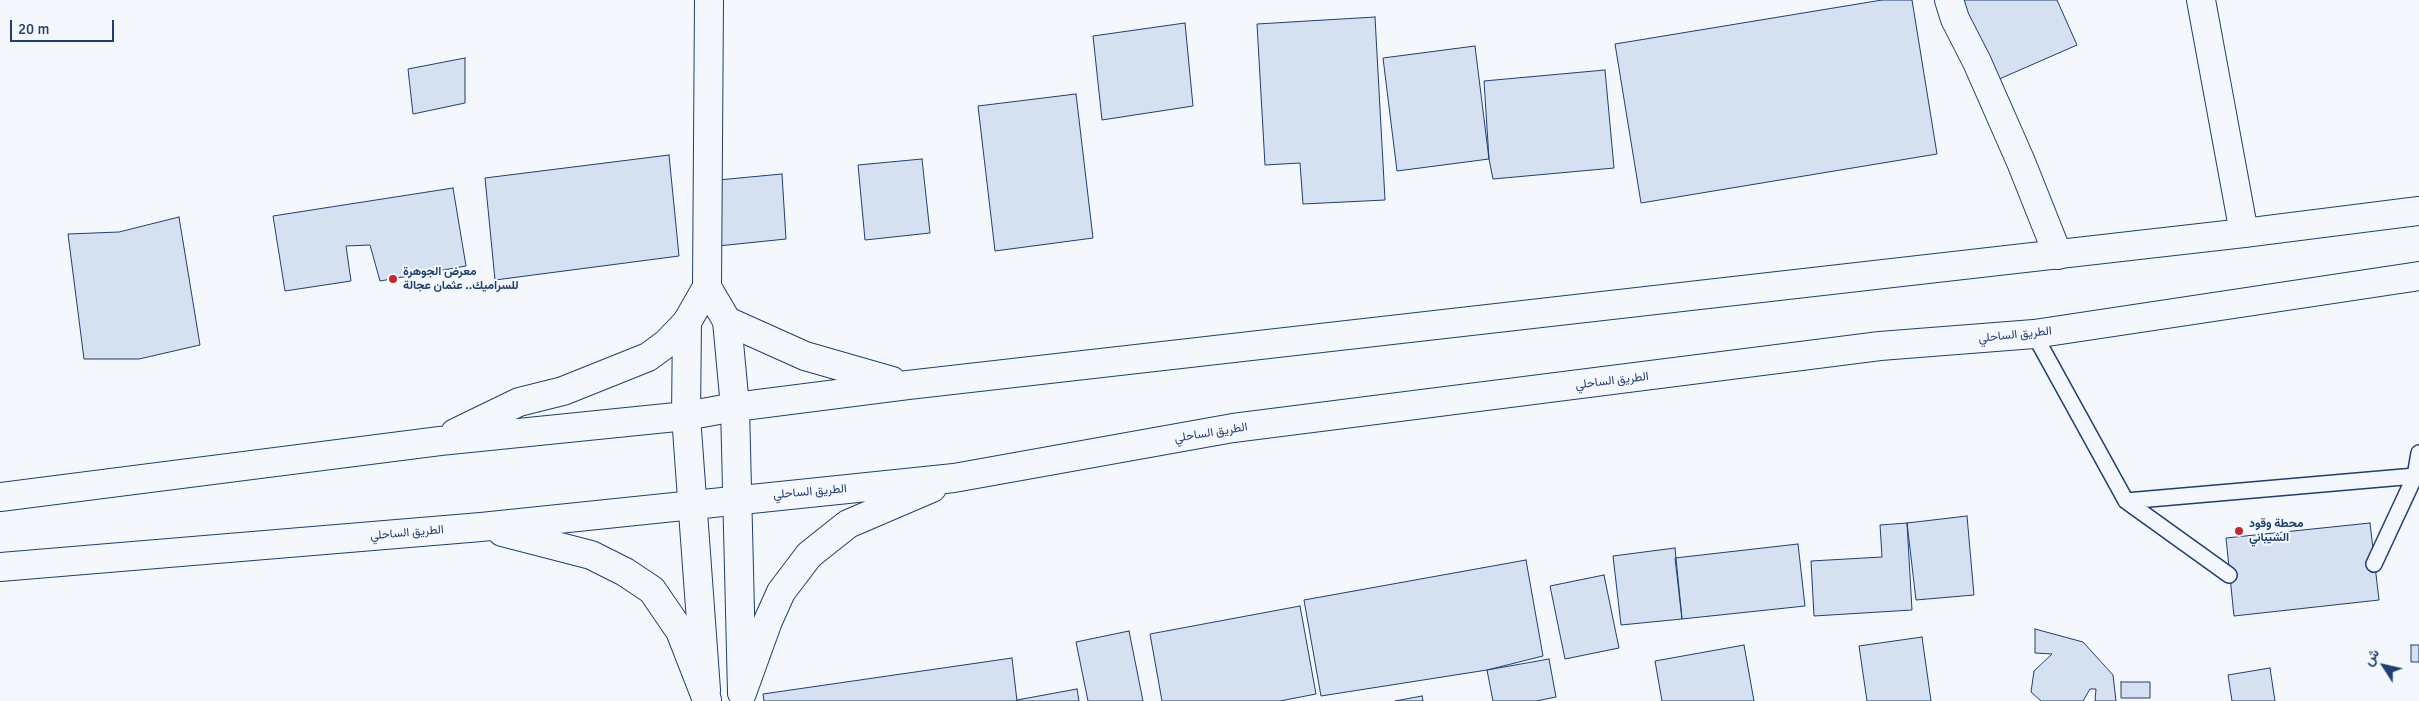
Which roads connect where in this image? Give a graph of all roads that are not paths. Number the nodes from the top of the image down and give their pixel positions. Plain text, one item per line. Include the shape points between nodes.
1 (709, 0) edge
2 (1948, 0) edge
3 (2200, 0) edge
4 (2419, 211) edge
5 (2244, 234) junction
6 (2058, 255) junction
7 (2419, 276) edge
8 (707, 287) junction
9 (727, 321) junction
10 (687, 322) junction
11 (2034, 334) junction
12 (908, 385) junction
13 (735, 407) junction
14 (686, 416) junction
15 (440, 441) junction
16 (2419, 453) edge
17 (2415, 476) junction
18 (954, 478) junction
19 (0, 497) edge
20 (737, 499) junction
21 (2126, 500) junction
22 (693, 504) junction
23 (481, 527) junction
24 (2374, 564) dead end
25 (0, 567) edge
26 (2230, 575) dead end
27 (742, 697) edge
28 (707, 701) edge

1 - 8 main road
2 - 6 main road via 2017,153
3 - 5 main road
4 - 5 main road
5 - 6 main road
6 - 12 main road
7 - 11 main road, الطريق الساحلي
8 - 9 main road
8 - 10 main road
9 - 12 main road via 805,356
9 - 13 main road
10 - 14 main road
10 - 15 main road via 648,357 563,391 519,402
11 - 18 main road, الطريق الساحلي via 1880,346 1233,428
11 - 21 lane
12 - 13 main road
13 - 14 main road
13 - 20 main road
14 - 15 main road
14 - 22 main road
15 - 19 main road
16 - 17 lane
17 - 21 lane
17 - 24 lane
18 - 20 main road, الطريق الساحلي
18 - 27 main road via 848,524 809,555 781,592
20 - 22 main road, الطريق الساحلي
20 - 27 main road
21 - 26 lane
22 - 23 main road, الطريق الساحلي
22 - 28 main road
23 - 25 main road, الطريق الساحلي
23 - 28 main road via 591,555 652,590 680,630

